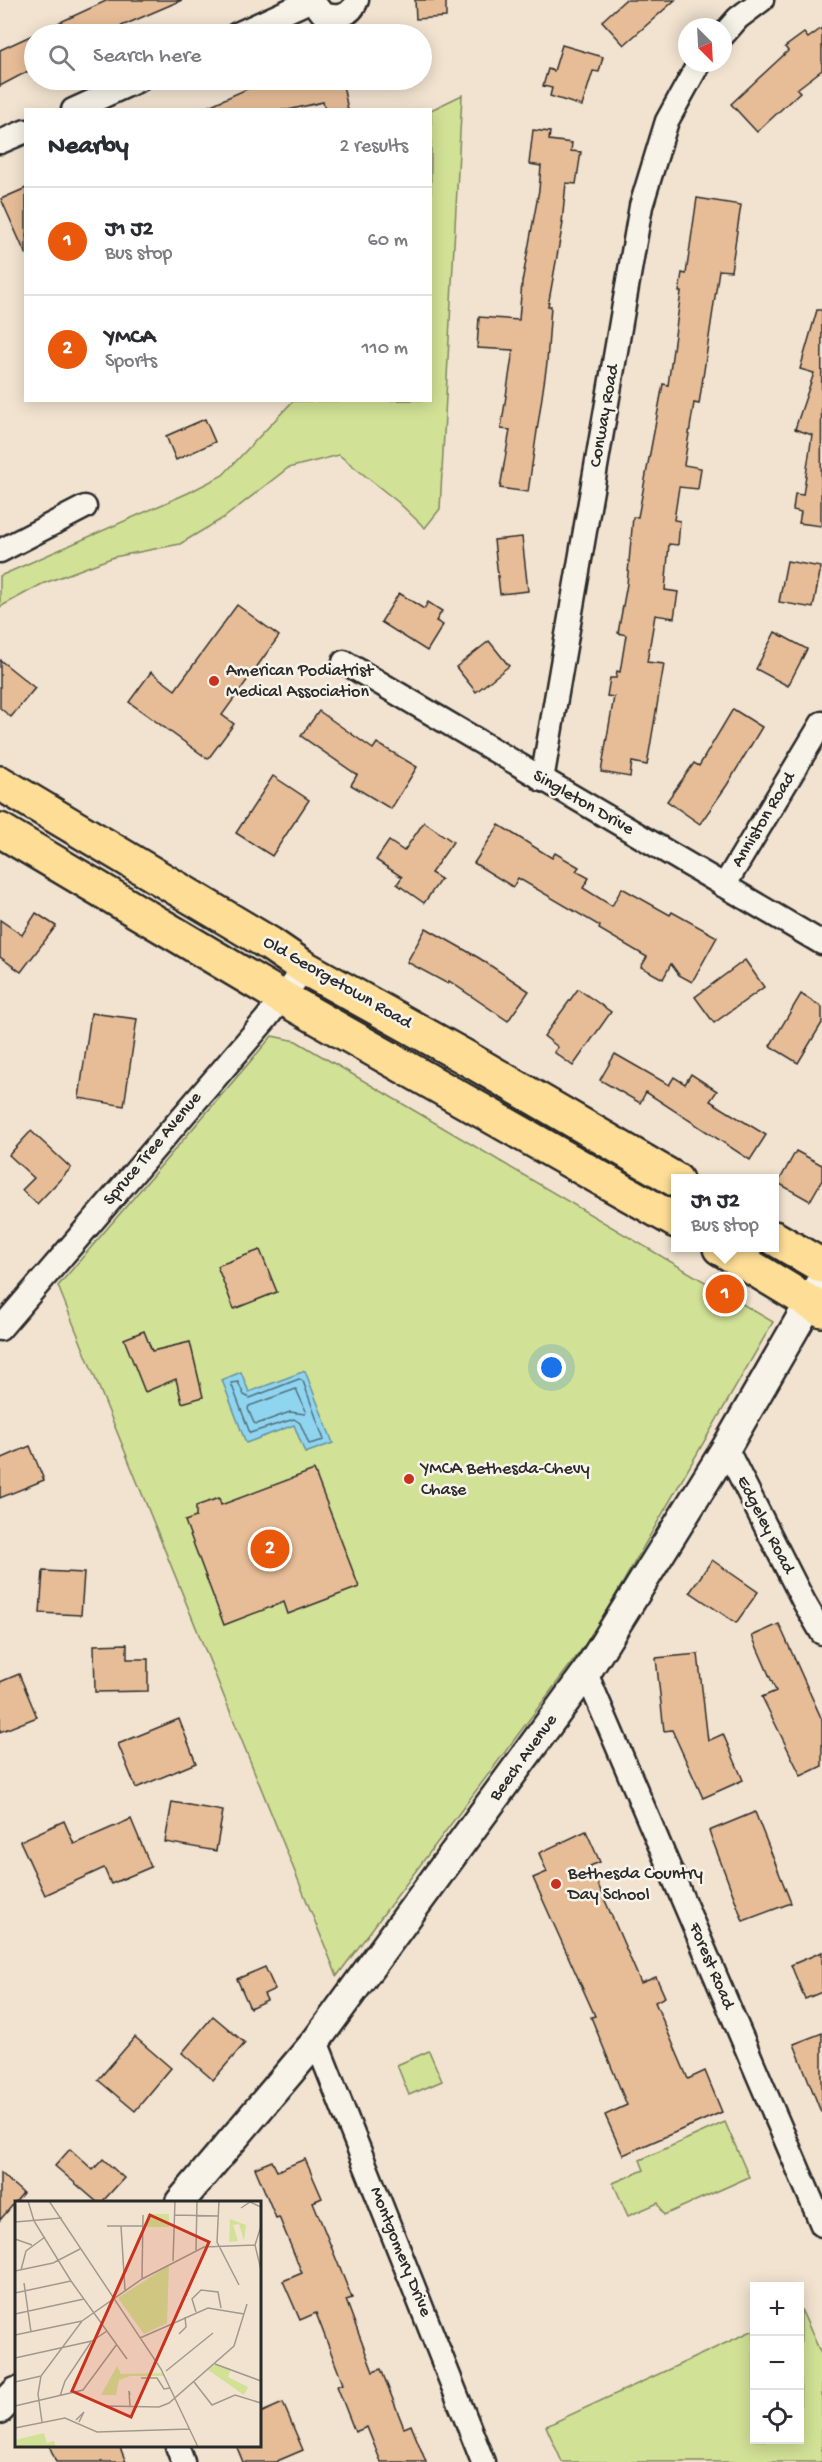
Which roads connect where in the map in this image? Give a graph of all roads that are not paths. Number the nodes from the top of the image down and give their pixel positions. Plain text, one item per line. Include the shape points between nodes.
1 (312, 0) edge
2 (357, 0) edge
3 (762, 0) edge
4 (259, 24) edge
5 (732, 25) edge
6 (694, 72) edge
7 (117, 90) edge
8 (77, 108) edge
9 (24, 132) edge
10 (0, 142) edge
11 (85, 507) dead end
12 (0, 550) edge
13 (344, 662) dead end
14 (822, 723) edge
15 (542, 780) junction
16 (0, 783) edge
17 (0, 830) edge
18 (724, 886) junction
19 (822, 943) edge
20 (305, 968) junction
21 (283, 998) junction
22 (671, 1178) edge
23 (671, 1219) edge
24 (779, 1241) edge
25 (728, 1252) edge
26 (822, 1266) edge
27 (818, 1298) edge
28 (0, 1329) edge
29 (726, 1448) junction
30 (822, 1634) edge
31 (586, 1673) junction
32 (316, 2041) junction
33 (181, 2201) edge
34 (822, 2225) edge
35 (15, 2393) edge
36 (0, 2409) edge
37 (178, 2447) edge
38 (183, 2462) edge
39 (483, 2462) edge

1 - 2 street via 322,13 337,17 352,10
1 - 4 street
3 - 5 street
6 - 15 street, Conway Road via 667,122 641,206
7 - 8 street
9 - 10 street
11 - 12 street
13 - 15 street, Singleton Drive
14 - 18 street, Anniston Road
15 - 18 street, Singleton Drive
16 - 20 main road, Old Georgetown Road
17 - 21 main road
18 - 19 street, Singleton Drive
20 - 21 street, Spruce Tree Avenue
20 - 22 main road, Old Georgetown Road
21 - 23 main road
21 - 28 street, Spruce Tree Avenue
24 - 26 main road
25 - 27 main road
27 - 29 street, Beech Avenue
29 - 30 street, Edgeley Road
29 - 31 street, Beech Avenue
31 - 32 street, Beech Avenue
31 - 34 street, Forest Road
32 - 33 street, Beech Avenue
32 - 39 street, Montgomery Drive
35 - 36 street
37 - 38 street

